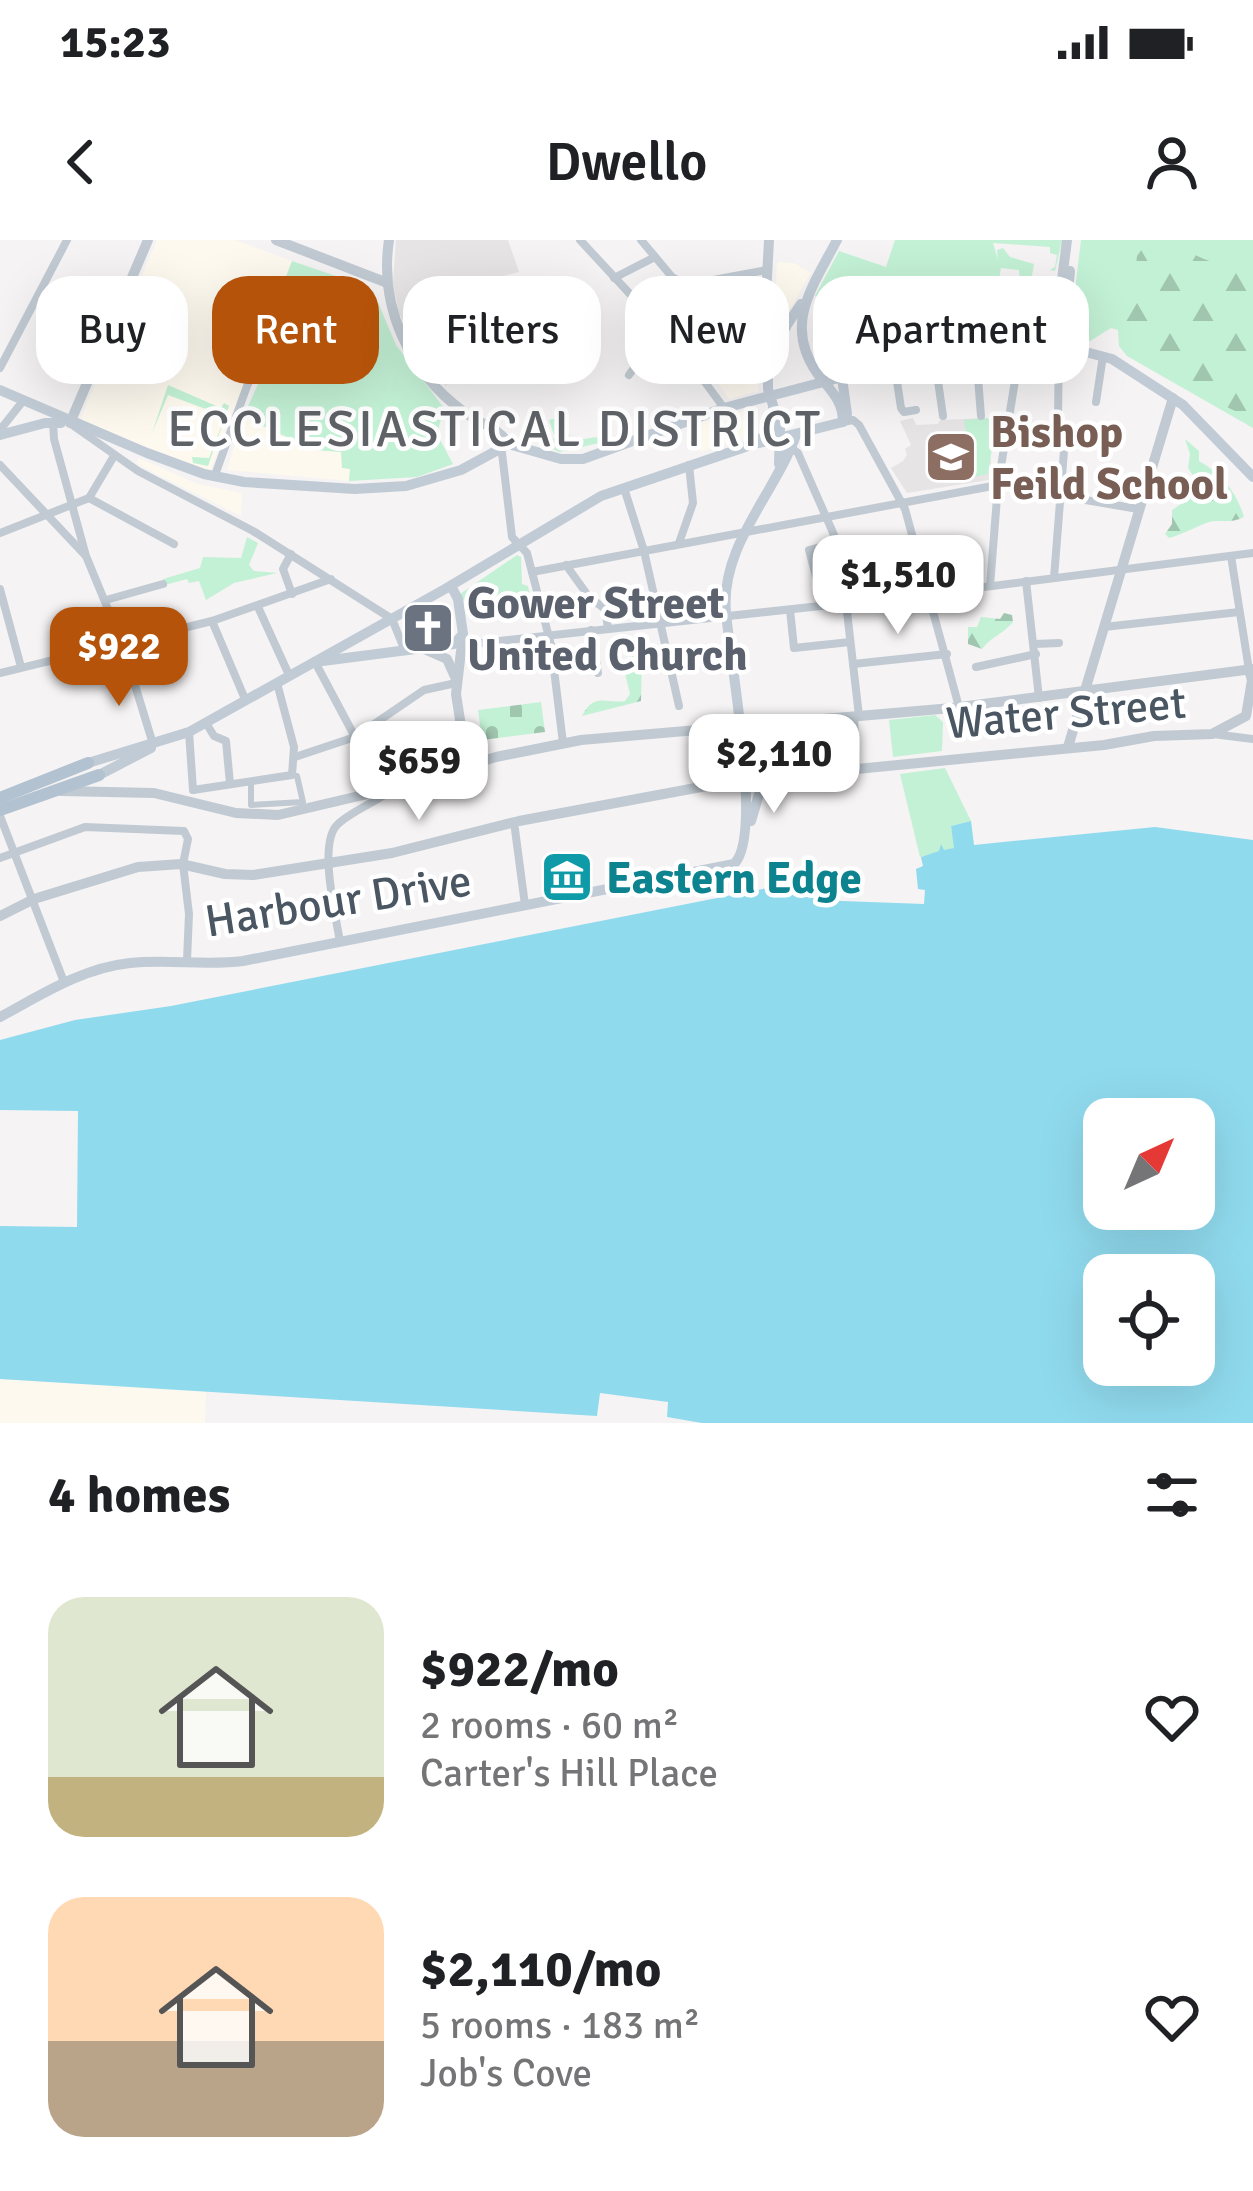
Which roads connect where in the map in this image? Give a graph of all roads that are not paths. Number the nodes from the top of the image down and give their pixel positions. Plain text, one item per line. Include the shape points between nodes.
1 (67, 240) edge
2 (148, 240) edge
3 (276, 240) edge
4 (389, 240) edge
5 (580, 240) edge
6 (640, 240) edge
7 (770, 240) edge
8 (837, 240) edge
9 (1071, 240) edge
10 (655, 257) junction
11 (768, 270) junction
12 (768, 276) edge
13 (1067, 276) edge
14 (385, 277) junction
15 (614, 278) junction
16 (625, 290) edge
17 (809, 295) junction
18 (789, 322) edge
19 (789, 330) edge
20 (804, 352) junction
21 (1089, 354) edge
22 (1104, 355) junction
23 (813, 365) edge
24 (0, 368) edge
25 (248, 384) edge
26 (709, 384) edge
27 (771, 384) edge
28 (816, 384) edge
29 (826, 384) edge
30 (843, 384) edge
31 (899, 384) edge
32 (938, 384) edge
33 (977, 384) edge
34 (1014, 384) edge
35 (1058, 384) edge
36 (0, 390) edge
37 (1173, 398) junction
38 (22, 401) junction
39 (771, 402) junction
40 (1096, 402) dead end
41 (724, 408) junction
42 (916, 410) dead end
43 (977, 412) dead end
44 (943, 416) dead end
45 (53, 422) junction
46 (843, 422) junction
47 (70, 423) junction
48 (0, 432) edge
49 (781, 438) junction
50 (757, 442) junction
51 (793, 442) junction
52 (503, 447) junction
53 (114, 456) junction
54 (688, 464) junction
55 (0, 465) edge
56 (779, 468) junction
57 (214, 477) junction
58 (1253, 477) edge
59 (998, 485) junction
60 (623, 487) junction
61 (1060, 495) junction
62 (89, 498) junction
63 (902, 502) junction
64 (74, 505) junction
65 (1138, 509) junction
66 (46, 516) junction
67 (827, 517) junction
68 (748, 531) junction
69 (0, 533) edge
70 (839, 542) junction
71 (174, 544) dead end
72 (518, 544) junction
73 (679, 545) junction
74 (644, 551) junction
75 (1253, 553) edge
76 (291, 554) junction
77 (86, 556) junction
78 (1231, 556) junction
79 (566, 565) junction
80 (1121, 569) junction
81 (532, 572) junction
82 (1054, 578) junction
83 (331, 579) junction
84 (1026, 581) junction
85 (163, 584) dead end
86 (451, 586) junction
87 (990, 586) junction
88 (0, 589) edge
89 (292, 594) junction
90 (929, 594) junction
91 (106, 600) junction
92 (863, 601) junction
93 (846, 603) junction
94 (824, 606) junction
95 (258, 607) junction
96 (790, 610) junction
97 (1239, 612) junction
98 (726, 615) junction
99 (392, 619) junction
100 (212, 622) junction
101 (661, 623) junction
102 (608, 628) junction
103 (1102, 628) junction
104 (591, 630) junction
105 (548, 636) junction
106 (351, 640) junction
107 (463, 640) junction
108 (850, 641) junction
109 (122, 643) junction
110 (1059, 643) dead end
111 (424, 649) junction
112 (1035, 649) junction
113 (405, 651) junction
114 (947, 655) junction
115 (358, 658) junction
116 (127, 659) dead end
117 (315, 662) junction
118 (853, 664) junction
119 (21, 667) junction
120 (976, 667) dead end
121 (1251, 670) edge
122 (0, 673) edge
123 (289, 674) junction
124 (598, 674) dead end
125 (277, 681) junction
126 (456, 681) junction
127 (1085, 690) junction
128 (1039, 698) junction
129 (245, 699) junction
130 (679, 706) dead end
131 (959, 707) junction
132 (856, 716) junction
133 (825, 718) junction
134 (206, 723) junction
135 (740, 727) junction
136 (189, 732) junction
137 (1212, 734) junction
138 (355, 737) junction
139 (1253, 739) edge
140 (562, 743) junction
141 (154, 746) junction
142 (1068, 747) junction
143 (295, 757) junction
144 (467, 765) junction
145 (829, 766) junction
146 (856, 769) junction
147 (91, 772) junction
148 (297, 776) dead end
149 (784, 776) junction
150 (745, 779) junction
151 (230, 784) junction
152 (251, 784) dead end
153 (393, 788) junction
154 (54, 789) junction
155 (133, 791) junction
156 (192, 795) junction
157 (0, 798) edge
158 (0, 813) edge
159 (514, 822) junction
160 (745, 835) junction
161 (14, 853) junction
162 (0, 858) edge
163 (329, 862) junction
164 (183, 864) junction
165 (34, 899) junction
166 (525, 905) junction
167 (0, 916) edge
168 (340, 942) junction
169 (187, 960) junction
170 (64, 982) junction
171 (0, 1017) edge

1 - 24 street
2 - 47 street
3 - 14 street
4 - 14 street
5 - 15 street
6 - 10 street
7 - 11 street
8 - 17 main road
9 - 13 street
10 - 11 street via 681,284
10 - 15 street
11 - 12 street
14 - 52 street via 406,344 446,396
15 - 16 street
17 - 18 main road
17 - 20 main road
19 - 20 main road
20 - 23 main road
21 - 22 main road
22 - 37 main road
22 - 40 street
25 - 57 street
26 - 41 street
27 - 39 main road
28 - 39 main road
29 - 46 main road
30 - 46 main road
31 - 42 street via 905,415
32 - 44 street
33 - 43 street
34 - 59 street
35 - 61 street
36 - 38 main road
37 - 58 main road
37 - 65 street
38 - 47 main road
38 - 48 street
39 - 41 main road
39 - 49 main road
39 - 50 main road via 771,428
41 - 52 main road via 583,458
45 - 47 main road
45 - 48 main road
45 - 64 street
46 - 51 main road
46 - 63 street via 859,425
47 - 53 street
47 - 57 main road
49 - 50 main road
49 - 51 main road
49 - 56 main road
50 - 54 main road
51 - 56 main road
51 - 67 street
52 - 57 main road via 406,487
52 - 72 street
53 - 62 street
53 - 76 street
54 - 60 main road
54 - 73 street via 693,503
55 - 66 street
56 - 68 main road
59 - 61 street
59 - 63 street
59 - 87 street
60 - 72 main road
60 - 74 street
61 - 65 street
61 - 82 street
62 - 64 street
62 - 71 street
63 - 67 street
63 - 90 street
64 - 66 street
64 - 77 street
65 - 80 street
66 - 69 street
66 - 77 street
67 - 68 street
67 - 70 street
68 - 73 street
68 - 98 main road via 726,575
70 - 92 street
70 - 94 street via 809,550
72 - 81 street
72 - 86 main road
73 - 74 street
74 - 79 street
74 - 101 street
75 - 78 street
76 - 83 street
76 - 89 street via 283,569
77 - 91 street
78 - 80 street
78 - 97 street
79 - 81 street
79 - 102 street via 605,609
80 - 82 street
80 - 103 street
81 - 105 street
82 - 84 street
83 - 89 street
83 - 99 street
84 - 87 street
84 - 112 street
85 - 91 street
86 - 99 main road
86 - 107 main road
87 - 90 street
88 - 119 street
89 - 95 street
90 - 92 street
90 - 114 street
91 - 109 street
92 - 93 street
93 - 94 street
93 - 108 street
94 - 96 street
95 - 100 street
95 - 123 street
96 - 98 street
96 - 108 street via 794,648
97 - 103 street
97 - 121 street
98 - 101 street
98 - 135 main road
99 - 106 main road
99 - 113 street
100 - 109 street
100 - 129 street
101 - 102 street
101 - 130 street
102 - 104 street
103 - 127 street
104 - 105 street
104 - 124 street
105 - 107 street
105 - 140 street
106 - 115 main road via 348,651
106 - 117 main road
107 - 111 main road
107 - 126 street
108 - 118 street
109 - 119 street
110 - 112 street
111 - 113 main road
111 - 126 street via 447,659
112 - 120 street
112 - 128 street
113 - 115 main road
114 - 118 street
114 - 131 street
115 - 117 main road
116 - 141 street
117 - 123 main road
117 - 138 street
118 - 132 street
119 - 122 street
121 - 127 street
121 - 137 street via 1246,716
123 - 125 main road
125 - 129 main road
125 - 143 street
126 - 138 street via 413,695
126 - 144 street
127 - 128 street
127 - 142 street
128 - 131 street
129 - 134 main road
131 - 132 street
132 - 133 street
132 - 146 street
133 - 135 street
133 - 145 street
134 - 136 main road
134 - 151 street via 226,741
135 - 140 street
135 - 150 main road
136 - 141 main road
136 - 156 street
137 - 139 street, Water Street
137 - 142 street, Water Street
138 - 143 street
140 - 144 street
141 - 147 main road
142 - 146 street, Water Street
143 - 151 street via 292,775
144 - 153 street
145 - 146 street, Water Street
145 - 149 street, Water Street
147 - 154 main road
147 - 155 street
147 - 157 main road
148 - 152 street via 303,802 251,805
149 - 150 street, Water Street
149 - 160 main road via 759,794
150 - 159 street, Water Street
150 - 160 main road
151 - 156 street
153 - 156 street via 278,815 236,813
153 - 163 street via 333,830
154 - 155 street
154 - 158 main road
155 - 156 street
158 - 161 street
159 - 163 street, Water Street
159 - 166 street
160 - 166 main road, Harbour Drive via 742,855 729,866
161 - 162 street
161 - 164 street via 85,827 178,830 188,836
161 - 165 street
163 - 164 street, Water Street via 242,876
163 - 168 street
164 - 165 street, Water Street via 137,867
164 - 169 street
165 - 167 street, Water Street
165 - 170 street
166 - 168 main road, Harbour Drive
168 - 169 main road, Harbour Drive via 230,963
169 - 170 main road, Harbour Drive via 111,966
170 - 171 main road, Harbour Drive

